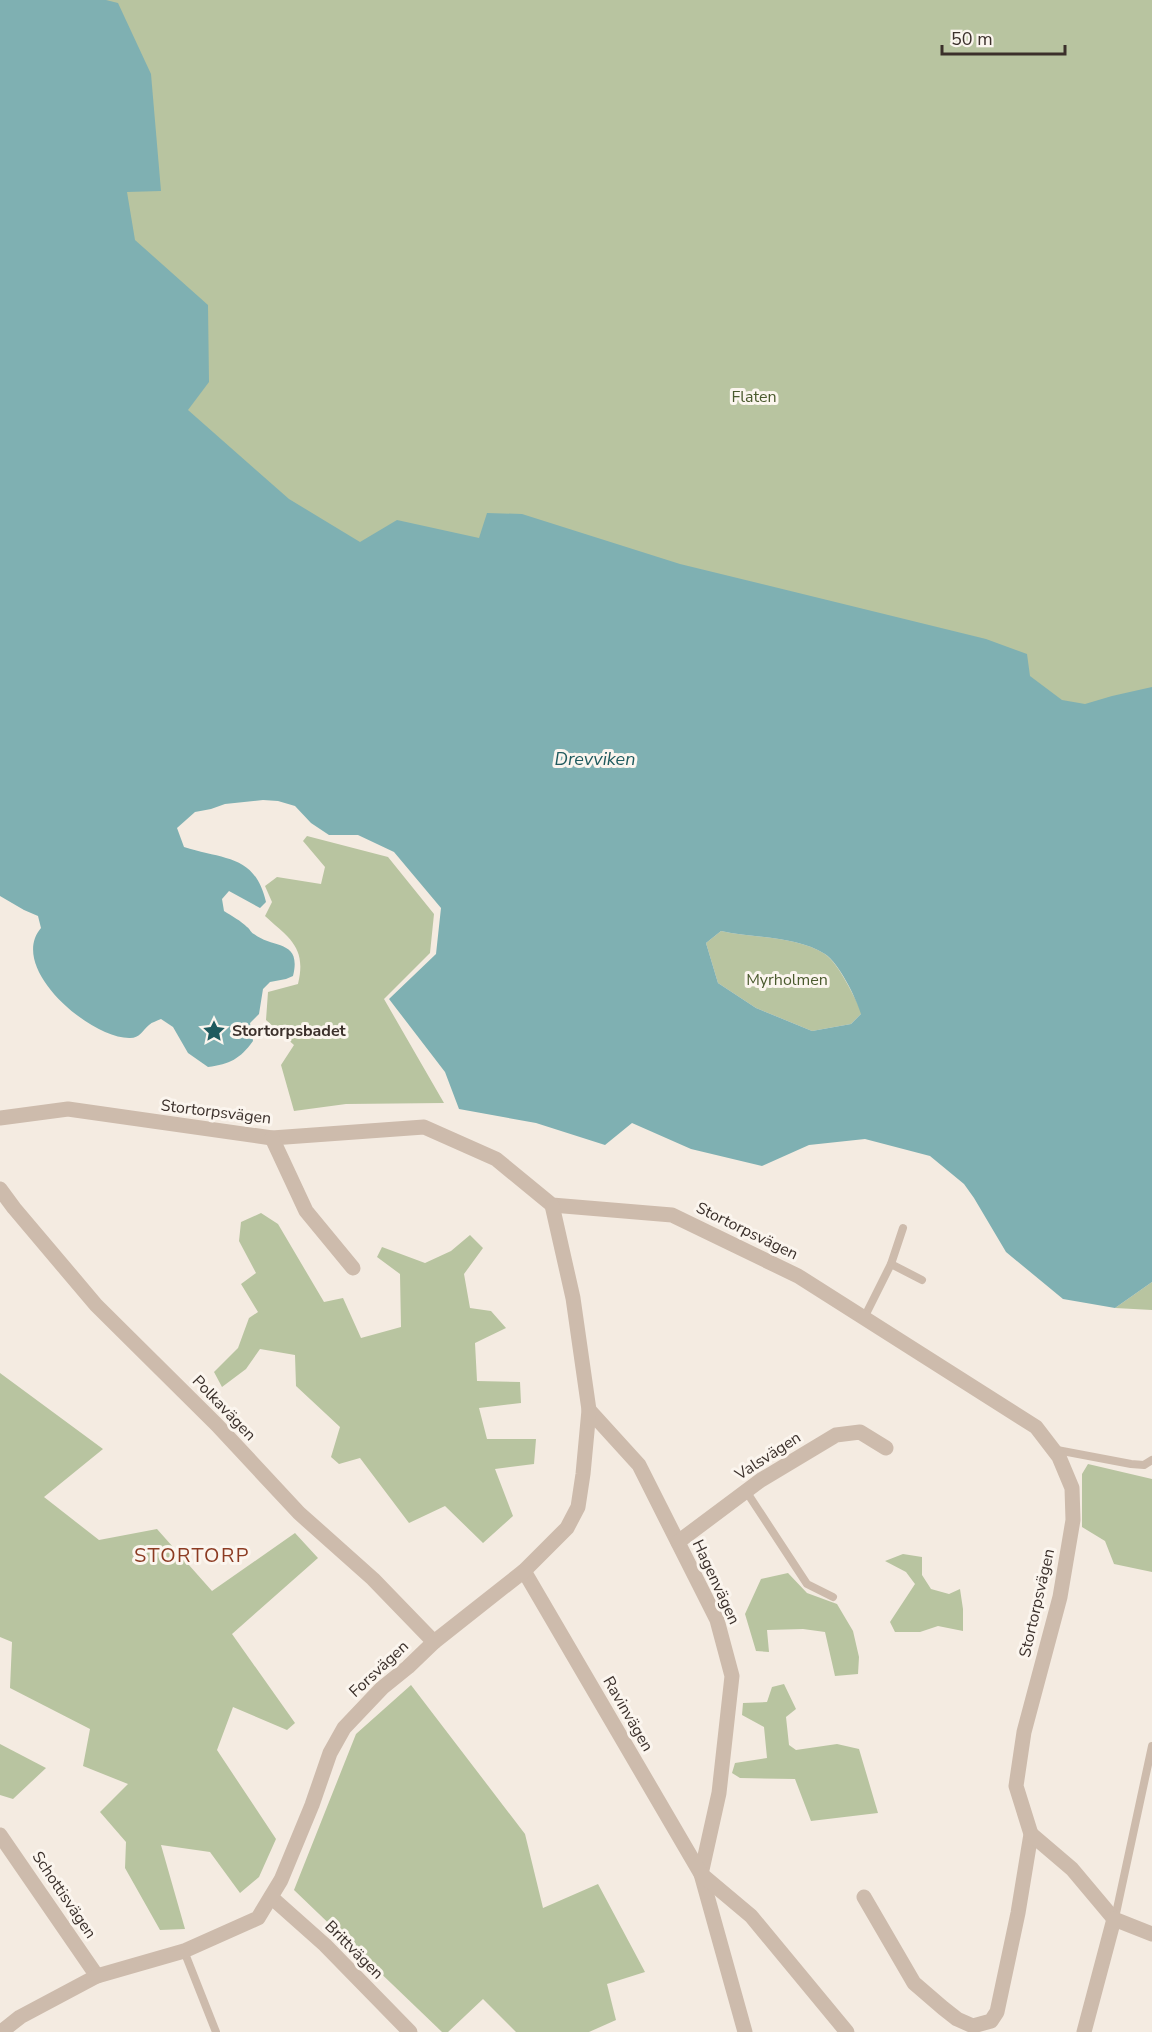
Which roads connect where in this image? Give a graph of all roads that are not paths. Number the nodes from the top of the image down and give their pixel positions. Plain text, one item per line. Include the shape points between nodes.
1 (0, 1118) edge
2 (272, 1138) junction
3 (0, 1189) edge
4 (552, 1205) junction
5 (903, 1228) dead end
6 (891, 1264) junction
7 (352, 1268) dead end
8 (922, 1280) dead end
9 (864, 1318) junction
10 (589, 1410) junction
11 (886, 1448) dead end
12 (1053, 1450) junction
13 (1152, 1460) edge
14 (746, 1491) junction
15 (678, 1542) junction
16 (524, 1571) junction
17 (833, 1597) dead end
18 (434, 1642) junction
19 (1152, 1746) edge
20 (1032, 1834) junction
21 (0, 1835) edge
22 (701, 1874) junction
23 (271, 1897) junction
24 (864, 1897) dead end
25 (1114, 1919) junction
26 (1152, 1934) edge
27 (184, 1952) junction
28 (97, 1976) junction
29 (1, 2032) edge
30 (216, 2032) edge
31 (410, 2032) edge
32 (745, 2032) edge
33 (847, 2032) edge
34 (1084, 2032) edge

1 - 2 street, Stortorpsvägen via 68,1109
2 - 4 street, Stortorpsvägen via 424,1127 496,1159
2 - 7 street via 306,1210
3 - 18 street, Polkavägen via 96,1305 299,1513 373,1579
4 - 9 street, Stortorpsvägen via 672,1215 798,1276
4 - 10 street via 573,1298
5 - 6 lane
6 - 8 lane
6 - 9 lane
9 - 12 street, Stortorpsvägen via 1036,1427
10 - 15 street, Hagenvägen via 639,1465
10 - 16 street, Forsvägen via 578,1507 567,1528
11 - 14 street, Valsvägen via 860,1432 836,1435
12 - 13 lane via 1131,1464 1144,1465
12 - 20 street, Stortorpsvägen via 1072,1488 1073,1520 1060,1597 1024,1732 1016,1786
14 - 15 street, Valsvägen
14 - 17 lane via 807,1584
15 - 22 street, Hagenvägen via 717,1620 732,1676 718,1793
16 - 18 street, Forsvägen
16 - 22 street, Ravinvägen
18 - 23 street, Forsvägen via 344,1728
19 - 25 lane
20 - 24 street, Stortorpsvägen via 997,2012 992,2021 973,2026 957,2019 914,1983
20 - 25 street via 1072,1869
21 - 28 street, Schottisvägen
22 - 32 street, Hagenvägen
22 - 33 street via 750,1916
23 - 27 street, Forsvägen via 258,1918
23 - 31 street, Brittvägen via 325,1945
25 - 26 street
25 - 34 street
27 - 28 street, Forsvägen
27 - 30 lane
28 - 29 street, Forsvägen via 20,2017

